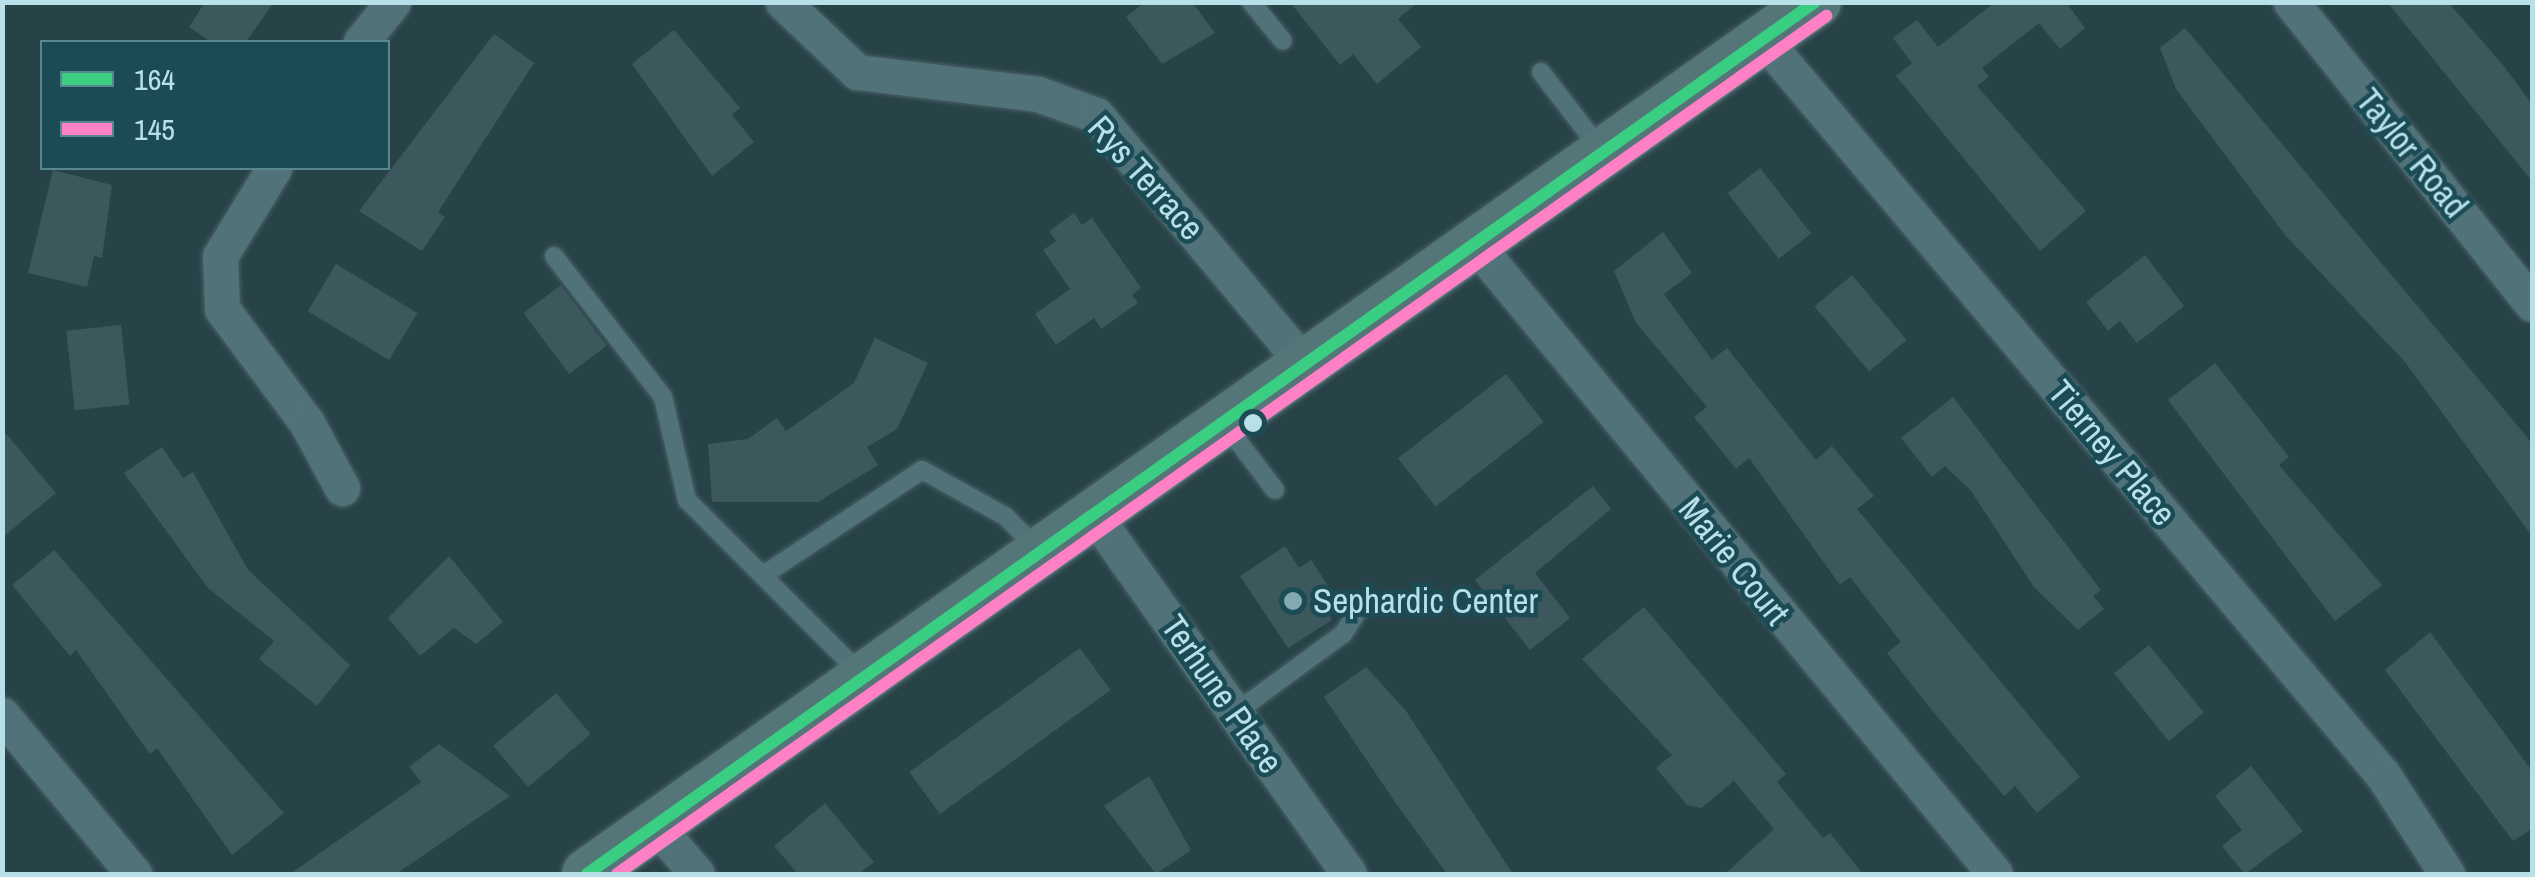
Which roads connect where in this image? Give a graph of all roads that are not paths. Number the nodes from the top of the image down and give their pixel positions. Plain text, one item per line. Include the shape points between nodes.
1 (393, 2) edge
2 (783, 2) edge
3 (1251, 2) edge
4 (1816, 2) edge
5 (2291, 2) edge
6 (363, 40) edge
7 (1764, 40) junction
8 (1282, 41) dead end
9 (1541, 72) dead end
10 (1603, 154) junction
11 (273, 170) edge
12 (1476, 245) junction
13 (554, 256) dead end
14 (2532, 304) edge
15 (1306, 365) junction
16 (1224, 423) junction
17 (342, 488) dead end
18 (1275, 490) dead end
19 (1094, 514) junction
20 (1041, 552) junction
21 (766, 574) junction
22 (1362, 605) dead end
23 (865, 678) junction
24 (1235, 712) junction
25 (2, 715) edge
26 (656, 826) junction
27 (134, 874) edge
28 (587, 874) edge
29 (697, 874) edge
30 (1350, 874) edge
31 (1995, 874) edge
32 (2446, 874) edge

1 - 6 street
2 - 15 street, Rys Terrace via 857,72 1038,94 1096,115
3 - 8 lane
4 - 7 main road
5 - 14 street, Taylor Road
7 - 10 main road
7 - 32 street, Tierney Place via 2382,775
9 - 10 lane
10 - 12 main road
11 - 17 street via 220,256 222,309 307,423
12 - 15 main road
12 - 31 street, Marie Court
13 - 21 lane via 663,397 687,500
15 - 16 main road
16 - 18 lane
16 - 19 main road
19 - 20 main road
19 - 24 street, Terhune Place
20 - 21 lane via 1005,516 922,470
20 - 23 main road
21 - 23 lane
22 - 24 lane via 1343,634
23 - 26 main road
24 - 30 street, Terhune Place
25 - 27 street
26 - 28 main road
26 - 29 street

